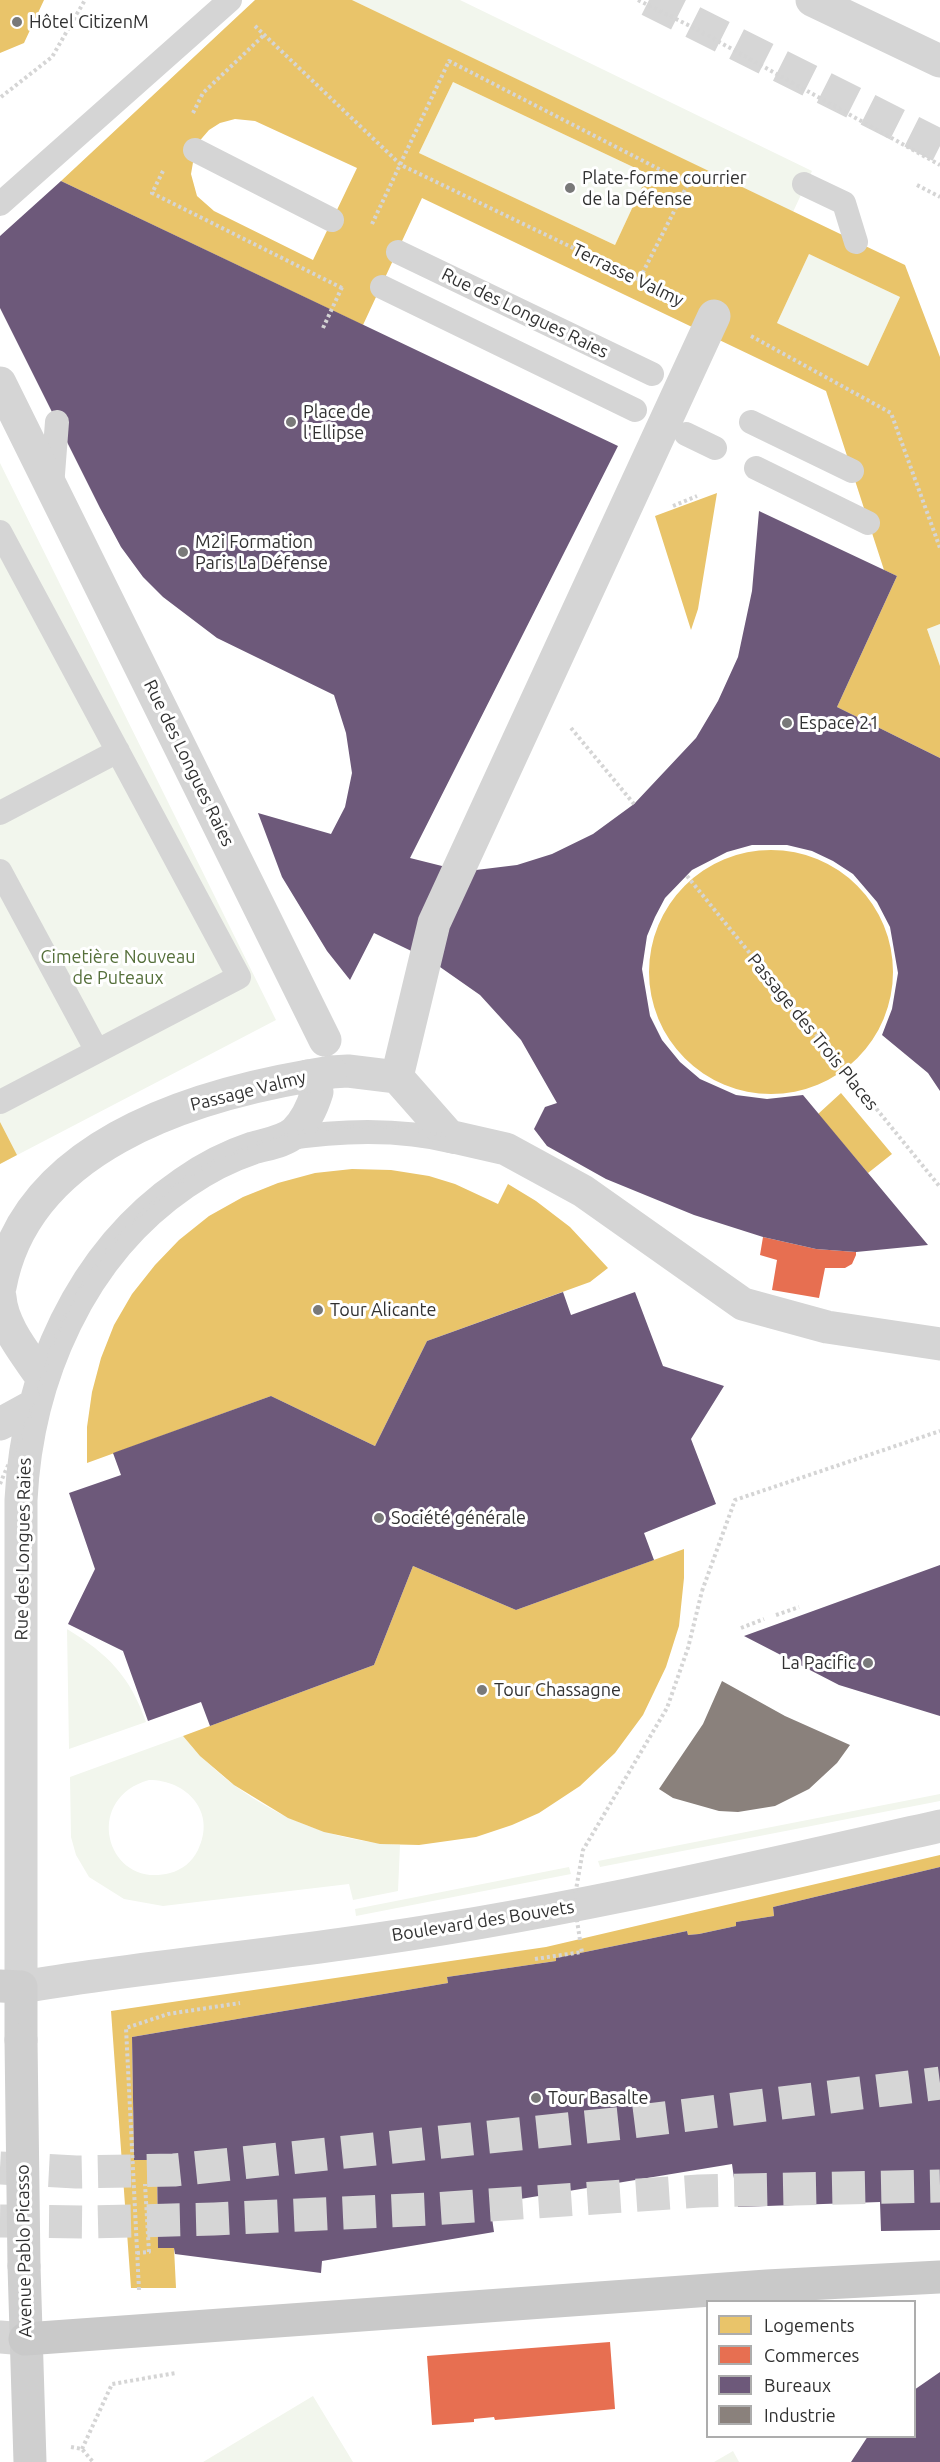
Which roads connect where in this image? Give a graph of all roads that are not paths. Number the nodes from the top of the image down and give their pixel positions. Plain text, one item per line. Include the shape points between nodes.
1 (230, 0) edge
2 (812, 0) edge
3 (940, 62) edge
4 (195, 150) dead end
5 (804, 184) dead end
6 (0, 204) edge
7 (332, 220) dead end
8 (856, 242) dead end
9 (398, 252) dead end
10 (382, 287) dead end
11 (714, 316) road end
12 (652, 374) dead end
13 (0, 383) edge
14 (635, 410) dead end
15 (57, 422) dead end
16 (751, 422) dead end
17 (686, 434) dead end
18 (715, 448) dead end
19 (756, 468) dead end
20 (852, 471) dead end
21 (52, 487) junction
22 (868, 523) dead end
23 (0, 532) edge
24 (6, 558) edge
25 (118, 751) junction
26 (0, 813) edge
27 (0, 871) edge
28 (324, 1040) dead end
29 (98, 1051) junction
30 (396, 1077) junction
31 (318, 1080) junction
32 (0, 1102) edge
33 (282, 1139) junction
34 (452, 1139) junction
35 (0, 1287) edge
36 (0, 1297) edge
37 (940, 1344) edge
38 (38, 1392) junction
39 (0, 1424) edge
40 (940, 1827) edge
41 (11, 1986) edge
42 (21, 2040) joint
43 (940, 2277) edge
44 (12, 2338) edge
45 (30, 2462) edge

1 - 6 lane via 119,112
2 - 3 street
4 - 7 lane
5 - 8 lane via 844,203
9 - 12 lane, Rue des Longues Raies
10 - 14 lane
11 - 30 street via 434,923
13 - 21 street, Rue des Longues Raies
15 - 21 lane
16 - 20 lane
17 - 18 lane
19 - 22 lane
21 - 28 street, Rue des Longues Raies
23 - 24 lane
24 - 25 lane
25 - 26 lane
25 - 29 lane via 239,977
27 - 29 lane
29 - 32 lane
30 - 31 street, Passage Valmy via 348,1071
30 - 34 street
31 - 33 street, Rue des Longues Raies via 303,1122
31 - 35 street, Passage Valmy via 239,1089 173,1110 98,1150 70,1171 23,1221
33 - 34 lane, Rue des Longues Raies via 378,1131
33 - 38 street, Rue des Longues Raies via 251,1149 194,1177 126,1232 75,1305
34 - 37 street via 506,1149 583,1191 743,1304 827,1327
36 - 38 street
38 - 39 street
38 - 41 street, Rue des Longues Raies via 23,1467 21,1500
40 - 41 street, Boulevard des Bouvets via 609,1900 342,1944
41 - 42 street, Rue des Longues Raies
42 - 44 street, Avenue Pablo Picasso, bridge via 24,2265
43 - 44 main road
44 - 45 street, Avenue Pablo Picasso

